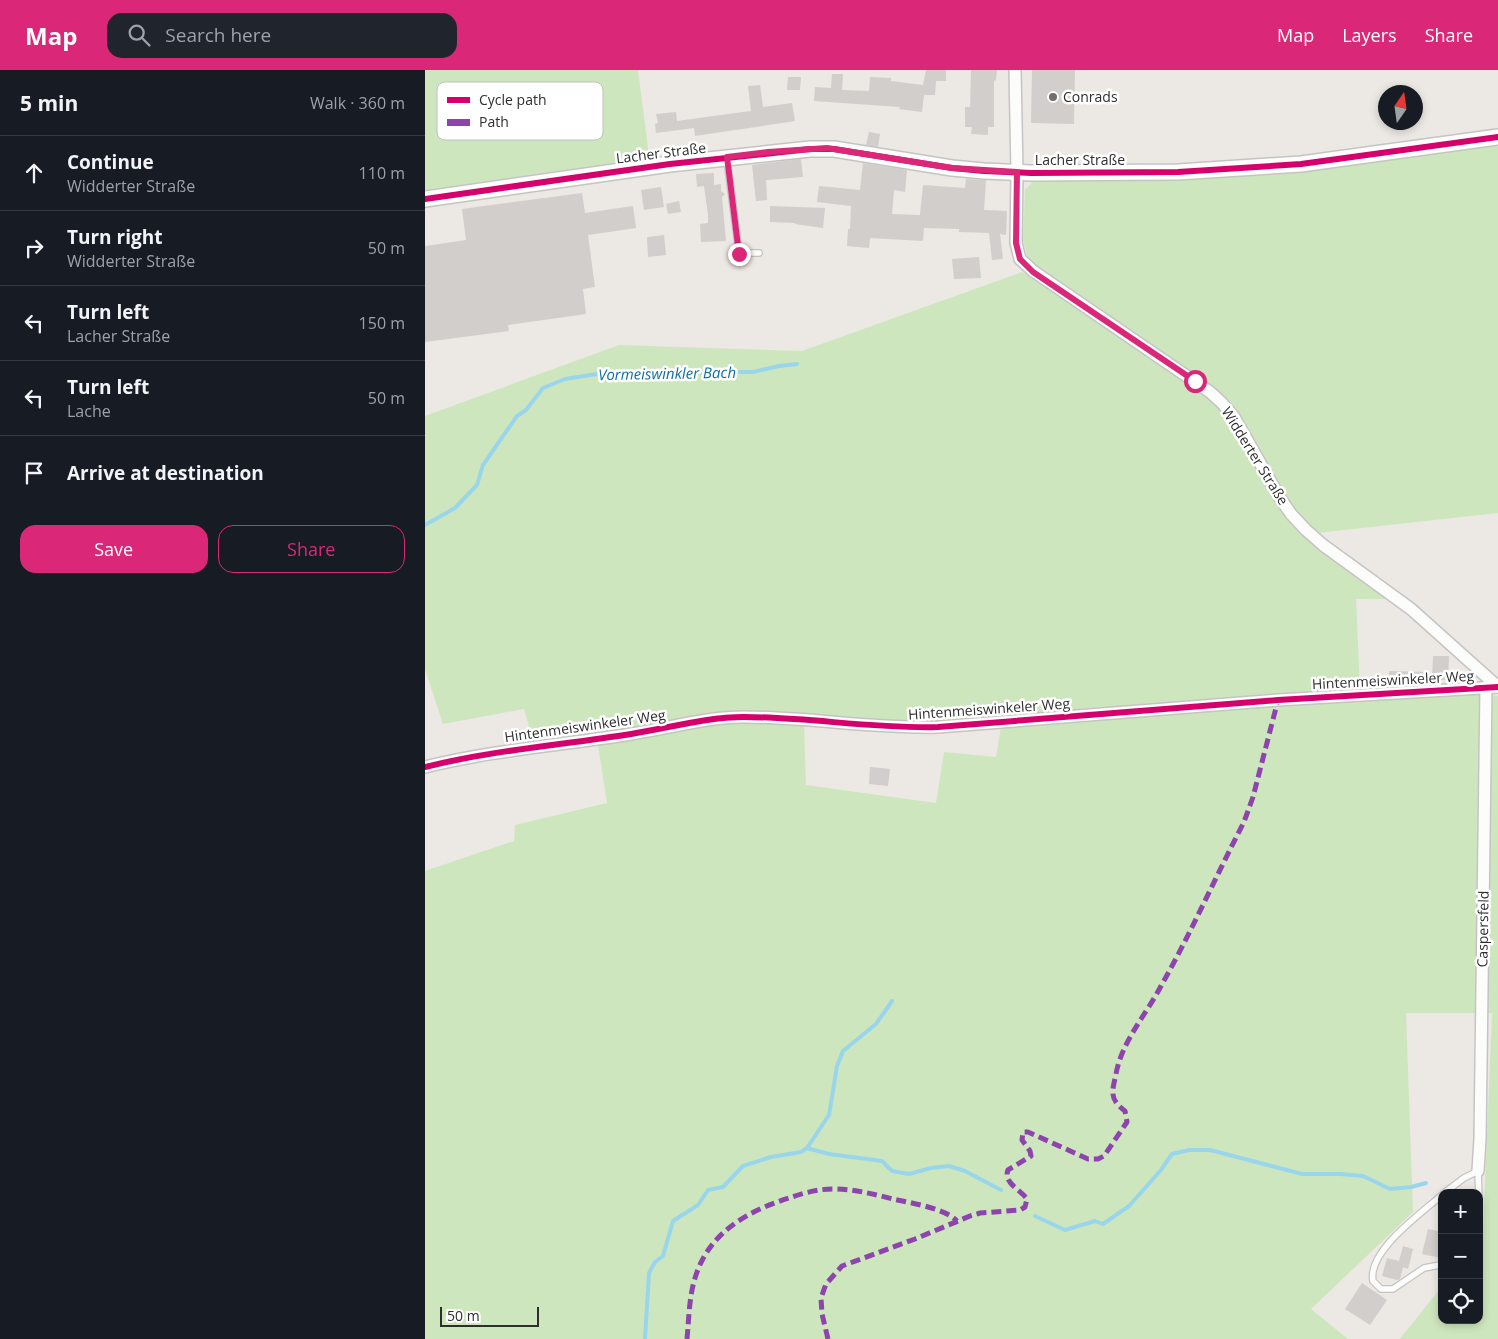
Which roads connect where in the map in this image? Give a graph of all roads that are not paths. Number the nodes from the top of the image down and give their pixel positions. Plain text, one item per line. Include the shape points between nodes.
1 (1015, 70) edge
2 (1498, 137) edge
3 (727, 157) junction
4 (1017, 172) junction
5 (425, 199) edge
6 (759, 253) dead end
7 (1495, 687) edge
8 (425, 766) edge
9 (1478, 1171) junction
10 (1450, 1189) edge
11 (1479, 1189) edge
12 (1438, 1198) edge
13 (1438, 1265) edge

1 - 4 street, Widderter Straße
2 - 4 street, Lacher Straße via 1301,164 1178,172
3 - 4 street, Lacher Straße via 827,148 952,168
3 - 5 street, Lacher Straße
3 - 6 lane via 739,254
4 - 7 street, Widderter Straße via 1016,243 1024,264 1216,398 1234,418 1280,498 1306,530 1411,609
7 - 8 street, Hintenmeiswinkeler Weg via 1269,700 938,727 731,717 632,734 491,752
7 - 9 street, Caspersfeld
9 - 10 lane
9 - 11 lane, Caspersfeld
12 - 13 lane via 1383,1250 1374,1266 1373,1281 1381,1289 1393,1290 1424,1268

